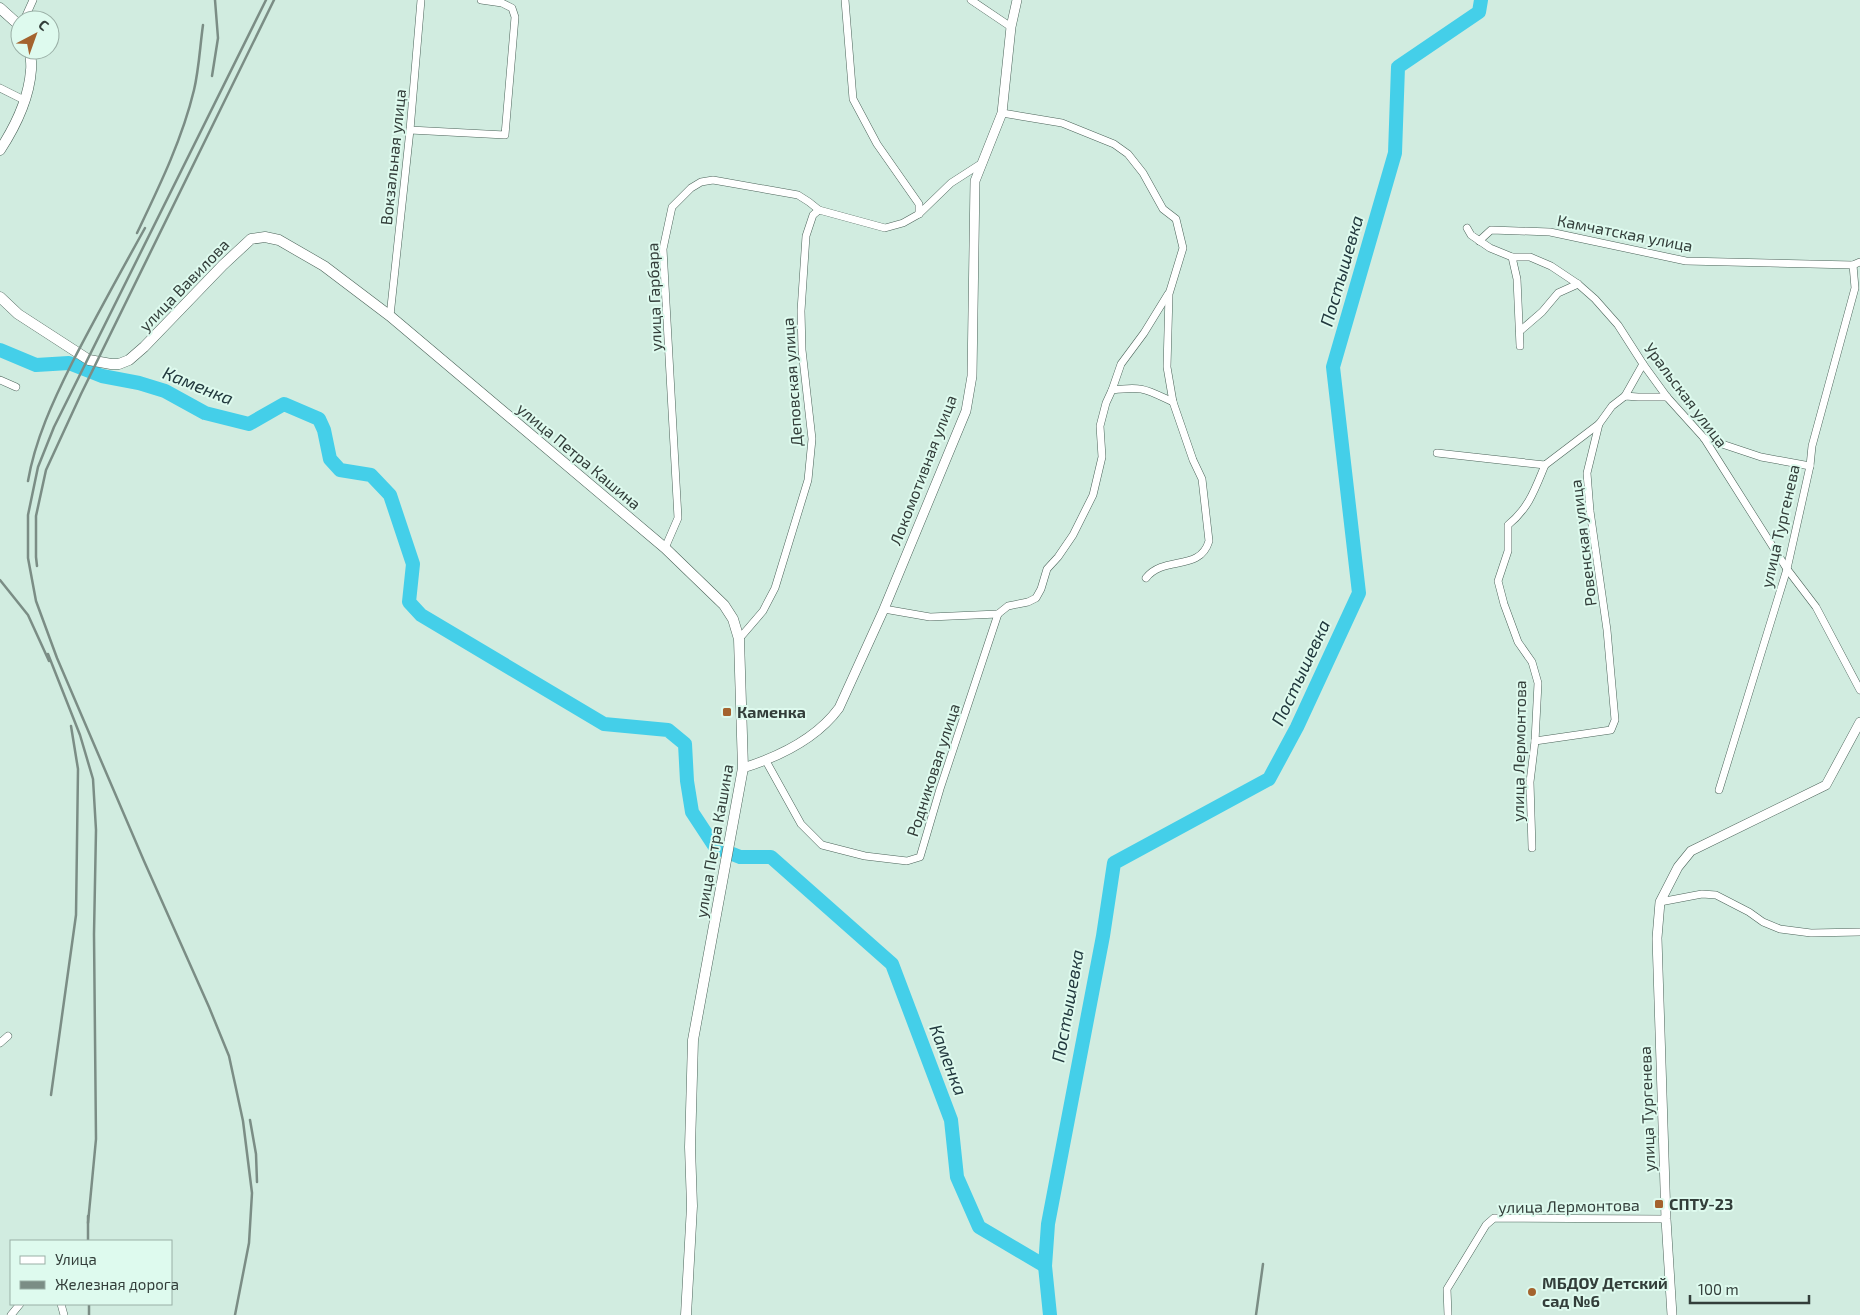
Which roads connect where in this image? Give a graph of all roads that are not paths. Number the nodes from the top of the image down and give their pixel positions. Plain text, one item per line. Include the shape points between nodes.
1 (421, 0) edge
2 (481, 0) edge
3 (846, 0) edge
4 (970, 0) edge
5 (1017, 0) edge
6 (0, 8) edge
7 (10, 17) edge
8 (1011, 27) junction
9 (31, 60) edge
10 (0, 88) edge
11 (24, 100) junction
12 (1002, 113) junction
13 (410, 130) junction
14 (0, 150) edge
15 (982, 163) junction
16 (819, 210) junction
17 (919, 214) junction
18 (1467, 228) dead end
19 (1478, 241) junction
20 (1512, 257) junction
21 (1856, 263) edge
22 (1578, 284) junction
23 (1169, 294) junction
24 (0, 297) edge
25 (390, 316) junction
26 (1520, 331) junction
27 (1520, 346) dead end
28 (1643, 364) junction
29 (0, 380) edge
30 (16, 387) dead end
31 (1112, 390) junction
32 (1625, 396) junction
33 (1667, 397) junction
34 (1173, 402) junction
35 (1599, 424) junction
36 (1704, 438) junction
37 (1437, 453) dead end
38 (1545, 465) junction
39 (1810, 466) junction
40 (665, 548) junction
41 (1787, 569) junction
42 (1146, 578) dead end
43 (884, 608) junction
44 (998, 614) junction
45 (740, 639) junction
46 (1860, 690) edge
47 (1860, 722) edge
48 (1535, 741) junction
49 (766, 761) junction
50 (743, 768) junction
51 (1719, 790) dead end
52 (1532, 848) dead end
53 (1660, 902) junction
54 (1860, 932) edge
55 (8, 1036) dead end
56 (0, 1043) edge
57 (1666, 1219) junction
58 (19, 1305) edge
59 (11, 1315) edge
60 (686, 1315) edge
61 (1448, 1315) edge
62 (1672, 1315) edge

1 - 13 street, Вокзальная улица
2 - 13 street via 502,3 512,8 515,17 505,135
3 - 17 street via 853,99 877,144 920,204
4 - 8 street
5 - 8 street, Локомотивная улица
6 - 7 main road
8 - 12 street, Локомотивная улица
9 - 11 main road via 32,70
10 - 11 street
11 - 14 main road via 12,132
12 - 15 street, Локомотивная улица
12 - 23 street via 1062,123 1114,144 1128,154 1163,209 1176,219 1184,248
13 - 25 street, Вокзальная улица
15 - 17 street via 951,183
15 - 43 street, Локомотивная улица via 975,181 972,376 966,410
16 - 17 street via 885,228
16 - 40 street, улица Гарбара via 798,195 713,180 691,188 672,207 663,249 678,518
16 - 45 street, Деповская улица via 813,215 806,236 800,311 812,439 808,480 775,588 763,611
18 - 19 street, Уральская улица
19 - 20 street, Уральская улица
19 - 21 street, Камчатская улица via 1491,230 1550,232 1686,261
20 - 22 street, Уральская улица via 1530,257
20 - 26 street via 1517,278
21 - 39 street, улица Тургенева via 1855,288 1812,446
22 - 26 street via 1558,293
22 - 28 street, Уральская улица via 1618,325
23 - 31 street via 1121,364
23 - 34 street via 1166,367
24 - 25 main road, улица Вавилова via 18,314 89,360 119,364 144,347 251,239 265,237 279,240 324,266
25 - 40 main road, улица Петра Кашина
26 - 27 street
28 - 32 street
28 - 33 street, Уральская улица
29 - 30 street
31 - 34 street via 1146,389
31 - 44 street via 1100,426 1102,457 1093,495 1073,534 1047,569 1036,598 1008,606
32 - 33 street
32 - 35 street via 1612,406
33 - 36 street, Уральская улица
34 - 42 street via 1202,479 1209,541 1206,550 1196,559 1162,567
35 - 38 street
35 - 48 street, Ровенская улица via 1587,473 1607,630 1614,726 1611,730
36 - 39 street via 1761,457
36 - 41 street, Уральская улица
37 - 38 street
38 - 48 street, улица Лермонтова via 1531,499 1508,525 1508,551 1498,581 1518,642 1532,662 1538,683
39 - 41 street, улица Тургенева
40 - 45 main road, улица Петра Кашина via 724,605
41 - 46 street, Уральская улица via 1816,607
41 - 51 street, улица Тургенева
43 - 44 street via 930,617
43 - 49 street, Локомотивная улица via 839,708 828,722 798,744
44 - 49 street, Родниковая улица via 920,857 907,861 865,856 822,845 801,824
45 - 50 main road, улица Петра Кашина
47 - 53 street via 1826,785 1691,850 1678,866
48 - 52 street, улица Лермонтова via 1530,782
49 - 50 street, Локомотивная улица
50 - 60 main road, улица Петра Кашина via 693,1040 692,1206
53 - 54 street via 1702,894 1716,895 1780,929 1811,933
53 - 57 street, улица Тургенева via 1657,938
55 - 56 street
57 - 61 street, улица Лермонтова via 1494,1218 1486,1225 1448,1289
57 - 62 street, улица Тургенева
58 - 59 street

